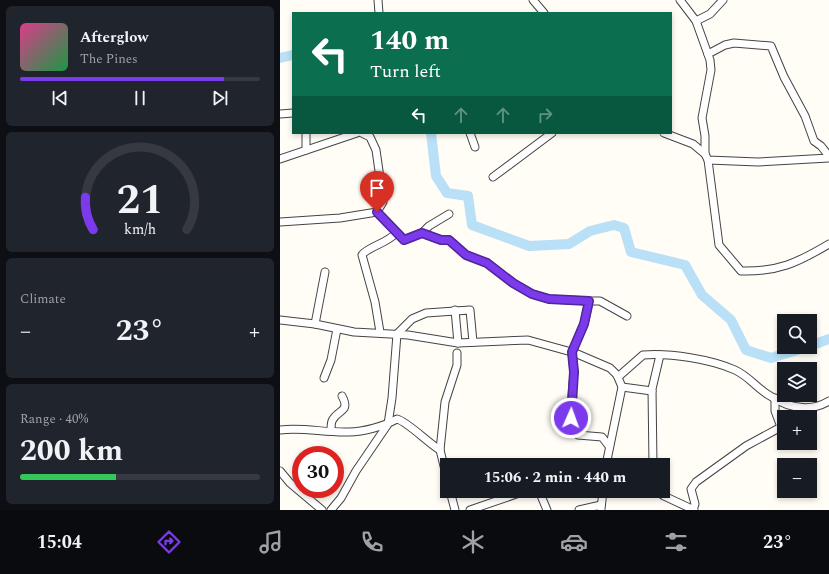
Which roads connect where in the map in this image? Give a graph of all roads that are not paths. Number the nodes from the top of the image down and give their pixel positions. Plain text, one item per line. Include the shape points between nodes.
1 (378, 0) edge
2 (533, 0) edge
3 (680, 0) edge
4 (723, 0) edge
5 (379, 12) edge
6 (543, 12) edge
7 (696, 20) junction
8 (708, 54) junction
9 (292, 113) edge
10 (280, 114) edge
11 (306, 134) edge
12 (354, 134) edge
13 (364, 134) edge
14 (470, 134) edge
15 (551, 134) edge
16 (667, 134) edge
17 (475, 147) dead end
18 (306, 150) junction
19 (706, 157) junction
20 (829, 157) edge
21 (280, 159) edge
22 (492, 177) dead end
23 (377, 212) junction
24 (449, 214) dead end
25 (280, 222) edge
26 (422, 233) junction
27 (396, 234) junction
28 (829, 244) edge
29 (325, 272) dead end
30 (589, 301) junction
31 (455, 310) junction
32 (627, 316) dead end
33 (280, 320) edge
34 (315, 324) junction
35 (337, 329) junction
36 (380, 332) junction
37 (397, 334) junction
38 (458, 342) junction
39 (473, 342) junction
40 (572, 352) junction
41 (457, 353) dead end
42 (660, 355) junction
43 (618, 377) junction
44 (324, 378) dead end
45 (622, 388) junction
46 (652, 392) junction
47 (342, 396) dead end
48 (775, 398) junction
49 (829, 402) edge
50 (388, 424) junction
51 (280, 430) edge
52 (331, 431) junction
53 (609, 446) junction
54 (440, 450) junction
55 (442, 458) edge
56 (607, 458) edge
57 (653, 458) edge
58 (280, 470) edge
59 (452, 498) edge
60 (505, 498) edge
61 (542, 498) edge
62 (602, 498) edge
63 (668, 498) edge
64 (601, 508) edge
65 (322, 510) edge
66 (331, 510) edge
67 (455, 510) edge
68 (470, 510) edge
69 (547, 510) edge
70 (579, 510) edge
71 (693, 510) edge

1 - 5 street
2 - 6 street
3 - 7 street
4 - 7 street via 710,14
7 - 8 street
8 - 19 street via 711,70 702,118
8 - 20 street via 734,43 771,46 805,116 814,141
9 - 10 street
11 - 18 street
12 - 18 street
13 - 23 street via 370,137 376,150 383,202
14 - 17 street
15 - 22 street
16 - 19 street via 692,144
18 - 21 street
19 - 20 street via 758,162
19 - 28 street via 719,245 741,271 789,266
23 - 25 street
23 - 27 street
24 - 26 street
26 - 27 street via 404,240
26 - 30 street via 441,240 449,240 466,255 487,263 532,294 549,299
27 - 36 street via 362,255
29 - 34 street
30 - 32 street via 600,301
30 - 40 street via 584,324
31 - 37 street via 426,313 412,319
31 - 38 street
31 - 39 street via 470,310
33 - 34 street
34 - 35 street
35 - 36 street
35 - 44 street via 331,360
36 - 37 street
37 - 38 street
37 - 50 street
38 - 39 street
39 - 40 street via 528,340
40 - 43 street via 610,368
40 - 53 street via 573,433 602,437
41 - 54 street via 453,379 445,402
42 - 43 street via 643,355
42 - 46 street
42 - 48 street via 716,362 749,377 766,394
43 - 45 street
45 - 46 street
45 - 53 street
46 - 57 street
47 - 52 street via 345,408 332,420
48 - 49 street via 793,408 803,409
48 - 71 street via 775,411 781,427 746,446 696,482 692,489 695,504
50 - 52 street via 350,432
50 - 54 street via 397,419 403,421
50 - 66 street
51 - 52 street via 297,427
53 - 56 street
54 - 55 street
58 - 65 street via 290,483
59 - 67 street
60 - 68 street
61 - 69 street
62 - 64 street
63 - 71 street
64 - 70 street

